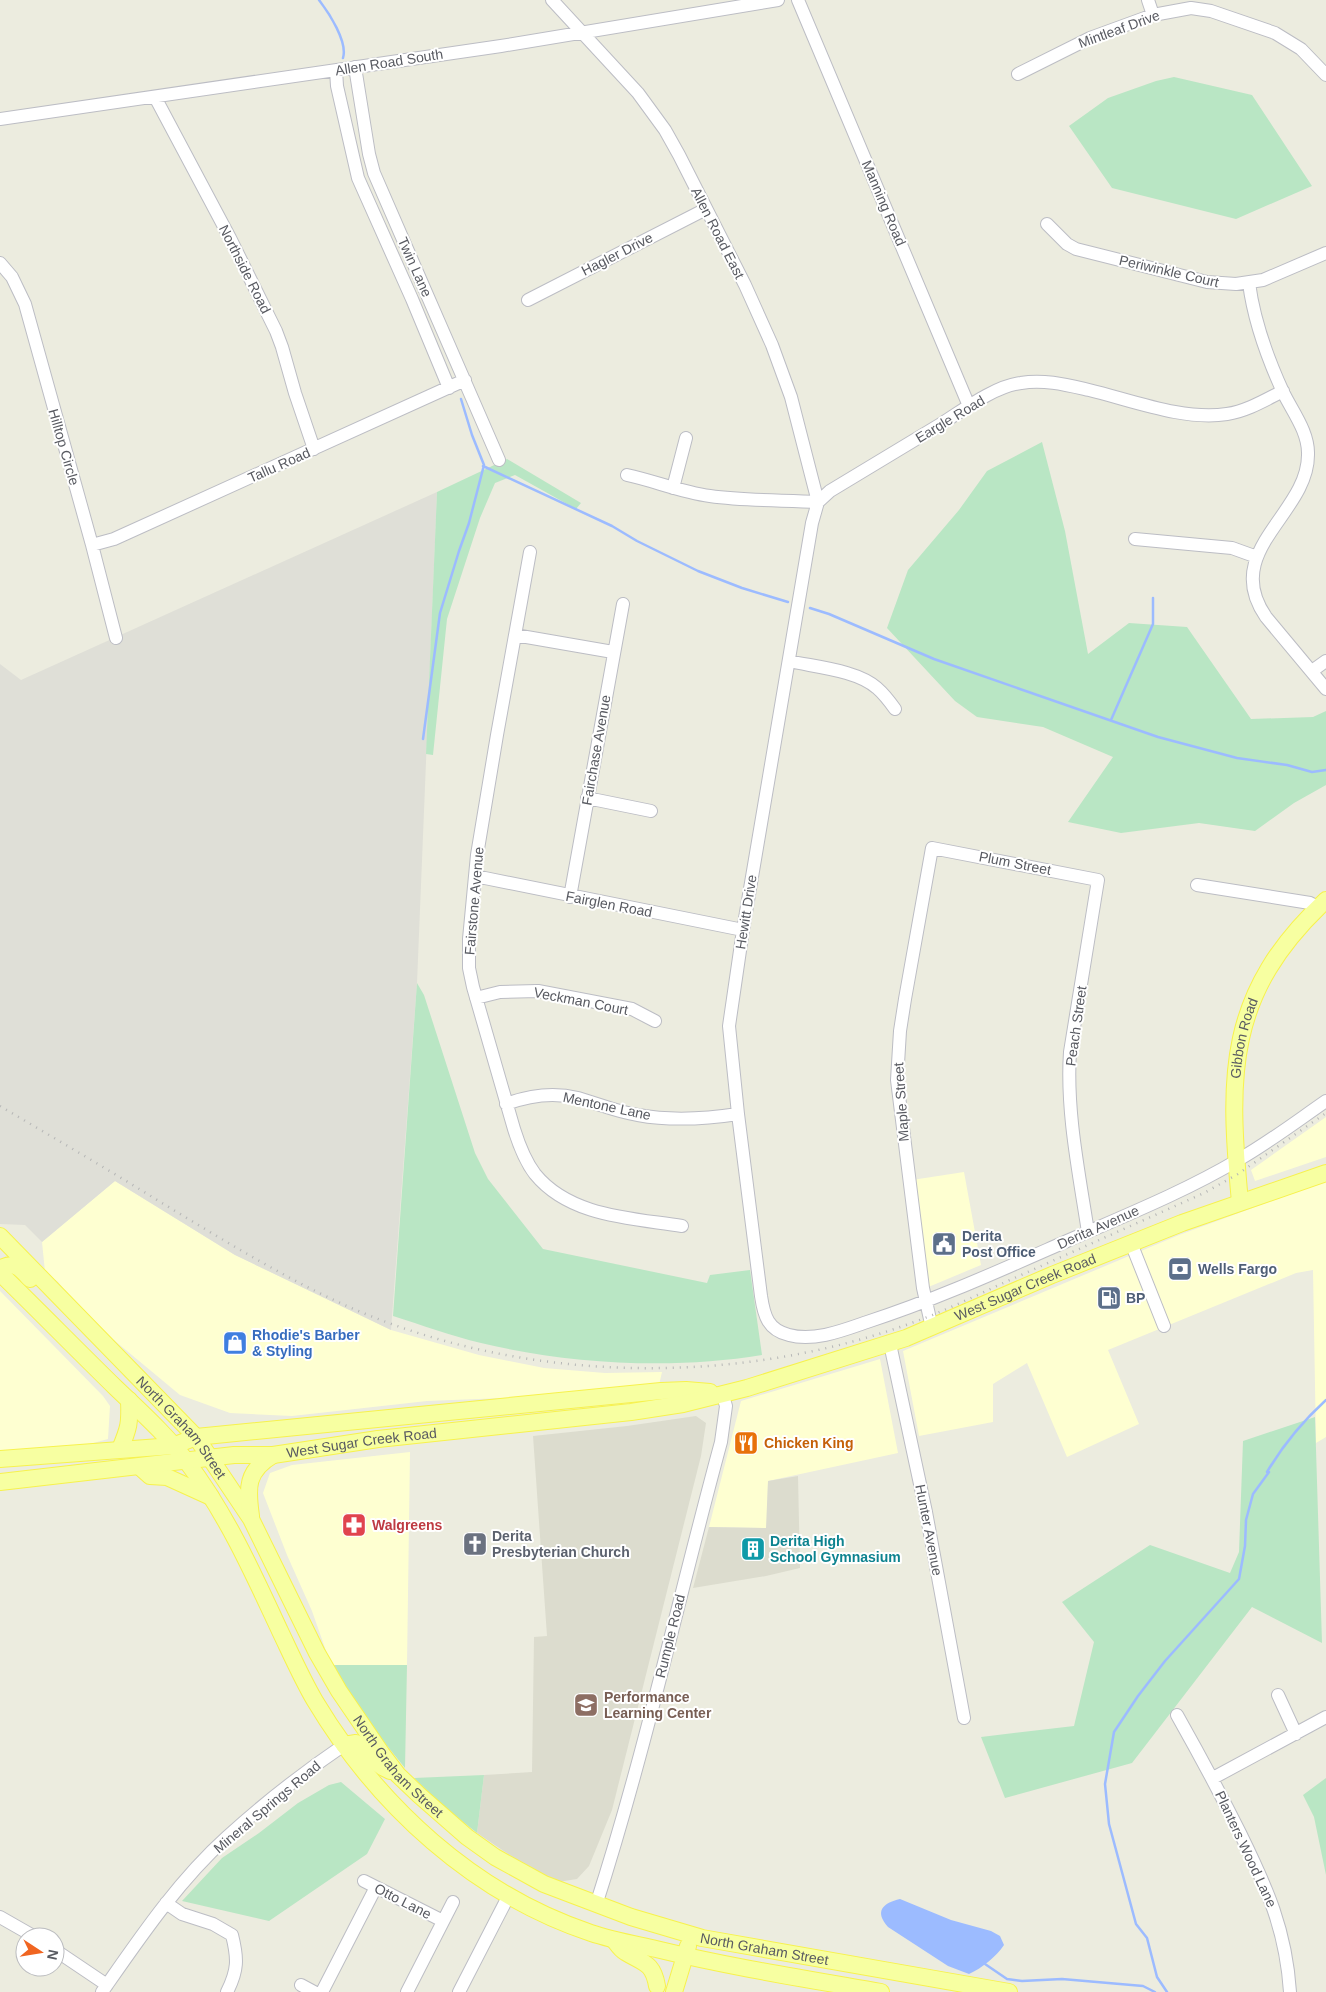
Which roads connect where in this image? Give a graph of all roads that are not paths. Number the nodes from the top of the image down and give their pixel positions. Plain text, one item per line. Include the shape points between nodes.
1 (552, 0) edge
2 (778, 0) edge
3 (798, 0) edge
4 (1148, 0) edge
5 (1153, 15) junction
6 (582, 32) junction
7 (355, 67) junction
8 (336, 70) junction
9 (1018, 74) dead end
10 (1326, 75) edge
11 (155, 98) junction
12 (0, 119) edge
13 (706, 209) junction
14 (1047, 224) dead end
15 (1326, 253) edge
16 (0, 262) edge
17 (1249, 283) junction
18 (528, 300) dead end
19 (465, 380) junction
20 (449, 388) junction
21 (1283, 391) junction
22 (969, 406) junction
23 (686, 438) dead end
24 (314, 449) junction
25 (499, 460) dead end
26 (627, 474) dead end
27 (673, 488) junction
28 (818, 502) junction
29 (1135, 539) dead end
30 (92, 545) junction
31 (530, 552) dead end
32 (1257, 558) junction
33 (623, 604) dead end
34 (515, 635) junction
35 (116, 638) dead end
36 (613, 652) junction
37 (789, 661) junction
38 (1326, 661) edge
39 (1312, 671) junction
40 (1326, 689) edge
41 (896, 709) dead end
42 (587, 798) junction
43 (651, 811) dead end
44 (932, 848) joint
45 (475, 876) junction
46 (1098, 880) joint
47 (1197, 885) dead end
48 (570, 897) junction
49 (1322, 904) edge
50 (742, 930) junction
51 (476, 998) junction
52 (655, 1021) dead end
53 (1326, 1101) edge
54 (506, 1104) junction
55 (738, 1114) junction
56 (1237, 1161) junction
57 (1326, 1173) edge
58 (1240, 1202) junction
59 (682, 1226) dead end
60 (1088, 1232) junction
61 (0, 1236) edge
62 (1131, 1244) junction
63 (0, 1249) edge
64 (18, 1253) junction
65 (0, 1269) edge
66 (0, 1273) edge
67 (925, 1302) junction
68 (77, 1316) junction
69 (770, 1325) joint
70 (1164, 1326) dead end
71 (932, 1328) junction
72 (890, 1344) junction
73 (722, 1393) junction
74 (129, 1400) junction
75 (542, 1403) junction
76 (489, 1427) junction
77 (196, 1437) junction
78 (174, 1446) junction
79 (120, 1449) junction
80 (273, 1455) junction
81 (211, 1458) junction
82 (0, 1459) edge
83 (187, 1462) junction
84 (140, 1468) junction
85 (0, 1482) edge
86 (211, 1497) junction
87 (251, 1519) junction
88 (1278, 1695) dead end
89 (1177, 1715) dead end
90 (1326, 1717) edge
91 (964, 1718) dead end
92 (1296, 1734) junction
93 (344, 1745) junction
94 (398, 1775) junction
95 (1213, 1778) junction
96 (364, 1881) dead end
97 (376, 1887) junction
98 (509, 1896) junction
99 (453, 1902) dead end
100 (166, 1903) junction
101 (596, 1905) junction
102 (0, 1917) edge
103 (443, 1922) junction
104 (18, 1927) edge
105 (672, 1930) junction
106 (691, 1936) junction
107 (612, 1939) junction
108 (667, 1952) junction
109 (685, 1956) junction
110 (65, 1958) edge
111 (301, 1985) dead end
112 (105, 1989) edge
113 (656, 1989) edge
114 (227, 1992) edge
115 (314, 1992) edge
116 (322, 1992) edge
117 (407, 1992) edge
118 (459, 1992) edge
119 (674, 1992) edge
120 (881, 1992) edge
121 (1009, 1992) edge
122 (1290, 1992) edge

1 - 6 street, Allen Road East
2 - 6 street, Allen Road South
3 - 22 street, Manning Road
4 - 5 street
5 - 9 street, Mintleaf Drive via 1090,38
5 - 10 street, Mintleaf Drive via 1191,8 1226,16 1290,42 1309,56
6 - 7 street, Allen Road South
6 - 13 street, Allen Road East via 660,122
7 - 8 street, Allen Road South
7 - 19 street, Twin Lane via 374,173
8 - 11 street, Allen Road South
8 - 20 street, Twin Lane via 358,178
11 - 12 street, Allen Road South
11 - 24 street, Northside Road via 272,324
13 - 18 street, Hagler Drive
13 - 28 street, Allen Road East via 745,285 780,366
14 - 17 street, Periwinkle Court via 1067,244 1093,254 1207,282
15 - 17 street, Periwinkle Court
16 - 30 street, Hilltop Circle via 12,277 25,304
17 - 21 street via 1256,323
19 - 20 street, Tallu Road
19 - 25 street, Twin Lane
20 - 24 street, Tallu Road
21 - 22 street, Eargle Road via 1228,414 1202,416 1070,385 1034,382 1005,387
21 - 32 street via 1302,428 1308,463 1302,482
22 - 28 street, Eargle Road via 830,491
23 - 27 street
24 - 30 street, Tallu Road
26 - 27 street
27 - 28 street via 710,496
28 - 37 street, Hewitt Drive
29 - 32 street via 1232,548
30 - 35 street, Hilltop Circle
31 - 34 street, Fairstone Avenue
32 - 39 street via 1252,577 1258,604
33 - 36 street, Fairchase Avenue
34 - 36 street
34 - 45 street, Fairstone Avenue
36 - 42 street, Fairchase Avenue
37 - 41 street via 861,678 877,688
37 - 50 street, Hewitt Drive
38 - 39 street
39 - 40 street
42 - 43 street
42 - 48 street, Fairchase Avenue
44 - 46 street, Plum Street
44 - 67 street, Maple Street via 900,1030 897,1080
45 - 48 street, Fairglen Road
45 - 51 street, Fairstone Avenue via 469,955
46 - 60 street, Peach Street via 1069,1069
47 - 49 street
48 - 50 street, Fairglen Road
49 - 56 main road, Gibbon Road via 1285,943 1270,965 1244,1020 1236,1070
50 - 55 street, Hewitt Drive via 730,1026
51 - 52 street, Veckman Court via 511,990 538,991 632,1009
51 - 54 street, Fairstone Avenue
53 - 56 street, Derita Avenue
54 - 55 street, Mentone Lane via 522,1098 555,1095 579,1098 641,1116 689,1119
54 - 59 street, Fairstone Avenue via 527,1162 562,1198 609,1214
55 - 69 street, Hewitt Drive via 761,1296
56 - 58 main road, Gibbon Road
56 - 60 street, Derita Avenue
57 - 58 main road, West Sugar Creek Road
58 - 62 main road, West Sugar Creek Road
60 - 67 street, Derita Avenue
61 - 64 main road, North Graham Street
62 - 70 street
62 - 71 main road, West Sugar Creek Road
63 - 64 main road
64 - 68 main road, North Graham Street
65 - 68 main road via 9,1265 20,1268 39,1289
66 - 74 main road, North Graham Street
67 - 69 street, Derita Avenue via 856,1326 811,1336 790,1336
67 - 71 street, Maple Street
68 - 77 main road, North Graham Street
71 - 72 main road, West Sugar Creek Road
72 - 73 main road, West Sugar Creek Road
72 - 91 street, Hunter Avenue via 926,1512
73 - 75 main road, West Sugar Creek Road via 661,1391
73 - 76 main road, West Sugar Creek Road via 660,1408
73 - 101 street, Rumple Road via 726,1406 721,1442 613,1855
74 - 78 main road, North Graham Street
74 - 79 main road via 130,1423
75 - 76 main road via 538,1415
75 - 77 main road, West Sugar Creek Road
76 - 80 main road, West Sugar Creek Road
77 - 78 main road, West Sugar Creek Road
77 - 81 main road, North Graham Street
78 - 79 main road, West Sugar Creek Road
78 - 83 main road, North Graham Street
79 - 82 main road, West Sugar Creek Road
80 - 81 main road, West Sugar Creek Road
80 - 87 main road via 256,1468 249,1482
81 - 83 main road, West Sugar Creek Road
81 - 87 main road, North Graham Street
83 - 84 main road, West Sugar Creek Road
83 - 86 main road, North Graham Street
84 - 85 main road, West Sugar Creek Road
84 - 86 main road via 150,1476 167,1477
86 - 93 main road, North Graham Street via 247,1561 308,1688
87 - 94 main road, North Graham Street via 317,1653 364,1730
88 - 92 street
89 - 95 street, Planters Wood Lane
90 - 92 street
92 - 95 street
93 - 94 main road via 356,1743 383,1768
93 - 98 main road, North Graham Street via 388,1799 422,1834
93 - 100 street, Mineral Springs Road via 226,1838
94 - 101 main road, North Graham Street via 441,1816 495,1857 544,1884
95 - 122 street, Planters Wood Lane via 1272,1903 1285,1946
96 - 97 street, Otto Lane
97 - 103 street, Otto Lane
97 - 116 street
98 - 107 main road, North Graham Street via 566,1923
98 - 118 street
99 - 103 street
100 - 112 street, Mineral Springs Road
100 - 114 street via 182,1914 213,1924 232,1935 237,1966
101 - 105 main road, North Graham Street
102 - 104 street
103 - 117 street
105 - 106 main road, North Graham Street
105 - 108 main road
106 - 109 main road
106 - 121 main road, North Graham Street
107 - 108 main road, North Graham Street
107 - 113 main road via 623,1951 650,1966 655,1974
108 - 109 main road, North Graham Street
108 - 113 main road
109 - 119 main road
109 - 120 main road, North Graham Street
110 - 112 street
111 - 115 street

